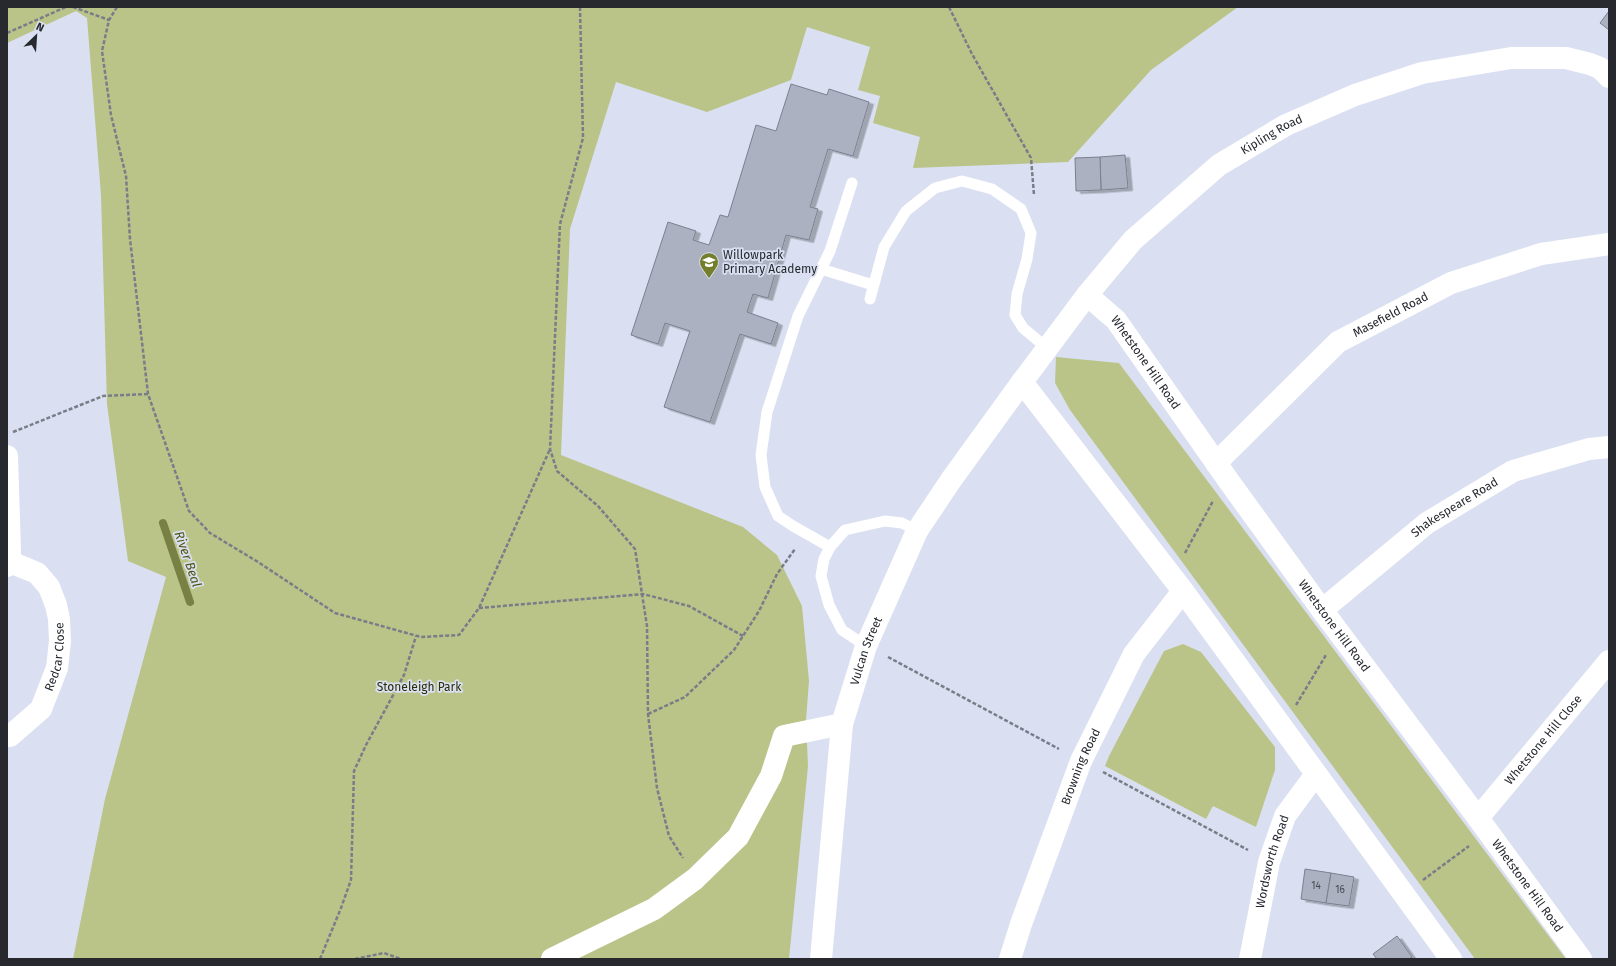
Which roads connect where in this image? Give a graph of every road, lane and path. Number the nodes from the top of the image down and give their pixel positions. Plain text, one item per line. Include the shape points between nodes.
1 (66, 7) edge
2 (73, 7) edge
3 (117, 7) edge
4 (580, 7) edge
5 (949, 7) edge
6 (109, 20) junction
7 (7, 33) edge
8 (1609, 77) edge
9 (852, 183) dead end
10 (1034, 196) dead end
11 (1609, 244) edge
12 (821, 269) junction
13 (873, 285) junction
14 (1087, 295) junction
15 (870, 299) dead end
16 (1047, 348) junction
17 (1022, 382) junction
18 (148, 394) junction
19 (7, 434) edge
20 (1609, 447) edge
21 (550, 449) junction
22 (7, 456) edge
23 (1222, 471) junction
24 (917, 531) junction
25 (806, 534) junction
26 (830, 547) junction
27 (8, 564) edge
28 (1183, 591) junction
29 (642, 594) junction
30 (479, 608) junction
31 (1322, 610) junction
32 (416, 636) junction
33 (743, 636) junction
34 (866, 646) junction
35 (1328, 652) dead end
36 (1609, 661) edge
37 (648, 714) junction
38 (842, 724) junction
39 (1282, 728) junction
40 (10, 736) dead end
41 (1316, 774) junction
42 (1478, 818) junction
43 (695, 879) junction
44 (1404, 895) junction
45 (320, 959) edge
46 (355, 959) edge
47 (401, 959) edge
48 (552, 959) edge
49 (822, 959) edge
50 (1010, 959) edge
51 (1250, 959) edge
52 (1452, 959) edge
53 (1581, 959) edge

1 - 7 path
2 - 6 path
3 - 6 path
4 - 21 path via 583,138 560,224
5 - 10 path via 972,54 1031,158
6 - 18 path via 102,51 111,115 126,176 130,239
8 - 14 street, Kipling Road via 1600,68 1566,58 1512,58 1422,73 1355,95 1286,125 1219,165 1133,240
9 - 12 lane via 830,251
11 - 23 street, Masefield Road via 1541,254 1451,283 1338,342
12 - 13 lane
12 - 25 lane via 798,316 766,412 761,455 765,487 778,516
13 - 15 lane
13 - 16 lane via 884,247 906,211 935,188 962,181 992,188 1021,209 1031,233 1017,294 1015,315 1023,328
14 - 16 street, Kipling Road
14 - 23 street, Whetstone Hill Road via 1116,320
16 - 17 street, Kipling Road
17 - 24 street, Vulcan Street
17 - 28 street
18 - 19 path via 103,396
18 - 32 path via 189,511 210,533 335,613
20 - 31 street, Shakespeare Road via 1589,449 1514,471 1427,523
21 - 29 path via 557,471 598,506 636,549
21 - 30 path
22 - 27 street
23 - 28 path via 1222,486 1184,556
23 - 31 street, Whetstone Hill Road
24 - 26 lane via 902,523 885,521 845,530
24 - 34 street, Vulcan Street
25 - 26 lane
25 - 33 path via 776,574
26 - 34 lane via 824,559 821,576 828,605 842,630
27 - 40 street, Redcar Close via 37,573 49,587 59,619 60,641 57,668 41,709
28 - 39 street
28 - 50 street, Browning Road via 1134,654 1082,761
29 - 30 path
29 - 33 path via 689,606
29 - 37 path via 648,626
30 - 32 path via 459,635
31 - 42 street, Whetstone Hill Road
32 - 45 path via 404,675 354,771 351,880
33 - 37 path via 734,650 684,697
34 - 38 street, Vulcan Street
35 - 39 path
36 - 42 street, Whetstone Hill Close
37 - 43 path via 657,788 669,836
38 - 43 street via 784,736 771,776 738,837
38 - 49 street, Vulcan Street
39 - 41 street
41 - 44 street
41 - 51 street, Wordsworth Road via 1285,816 1269,862
42 - 44 path via 1476,840
42 - 53 street, Whetstone Hill Road
43 - 48 street via 654,909
44 - 52 street
46 - 47 path via 384,953

